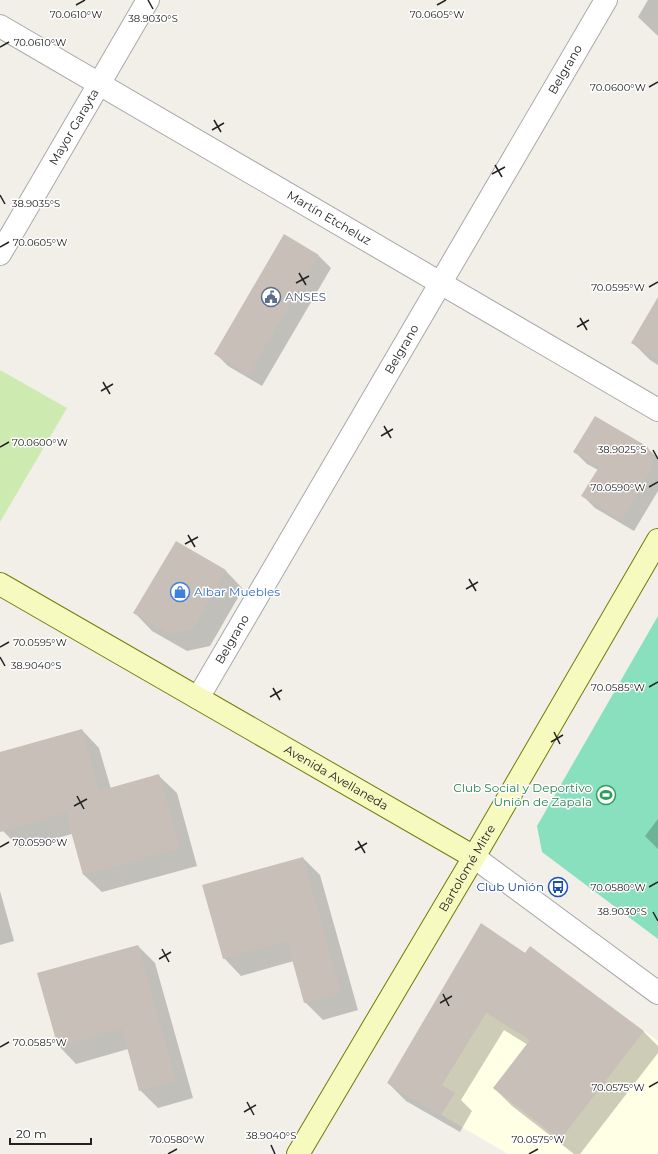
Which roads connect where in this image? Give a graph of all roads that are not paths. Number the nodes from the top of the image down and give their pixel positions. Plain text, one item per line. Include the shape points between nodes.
1 (148, 0) edge
2 (606, 0) edge
3 (0, 26) edge
4 (99, 84) junction
5 (0, 254) edge
6 (441, 283) junction
7 (658, 410) edge
8 (658, 540) edge
9 (0, 584) edge
10 (198, 698) junction
11 (474, 857) junction
12 (658, 993) edge
13 (298, 1154) edge

1 - 4 street, Mayor Garayta
2 - 6 street, Belgrano
3 - 4 street, Martín Etcheluz
4 - 5 street, Mayor Garayta
4 - 6 street, Martín Etcheluz
6 - 7 street, Martín Etcheluz
6 - 10 street, Belgrano
8 - 11 main road, Bartolomé Mitre
9 - 10 main road, Avenida Avellaneda
10 - 11 main road, Avenida Avellaneda
11 - 12 street, Avenida Avellaneda
11 - 13 main road, Bartolomé Mitre

